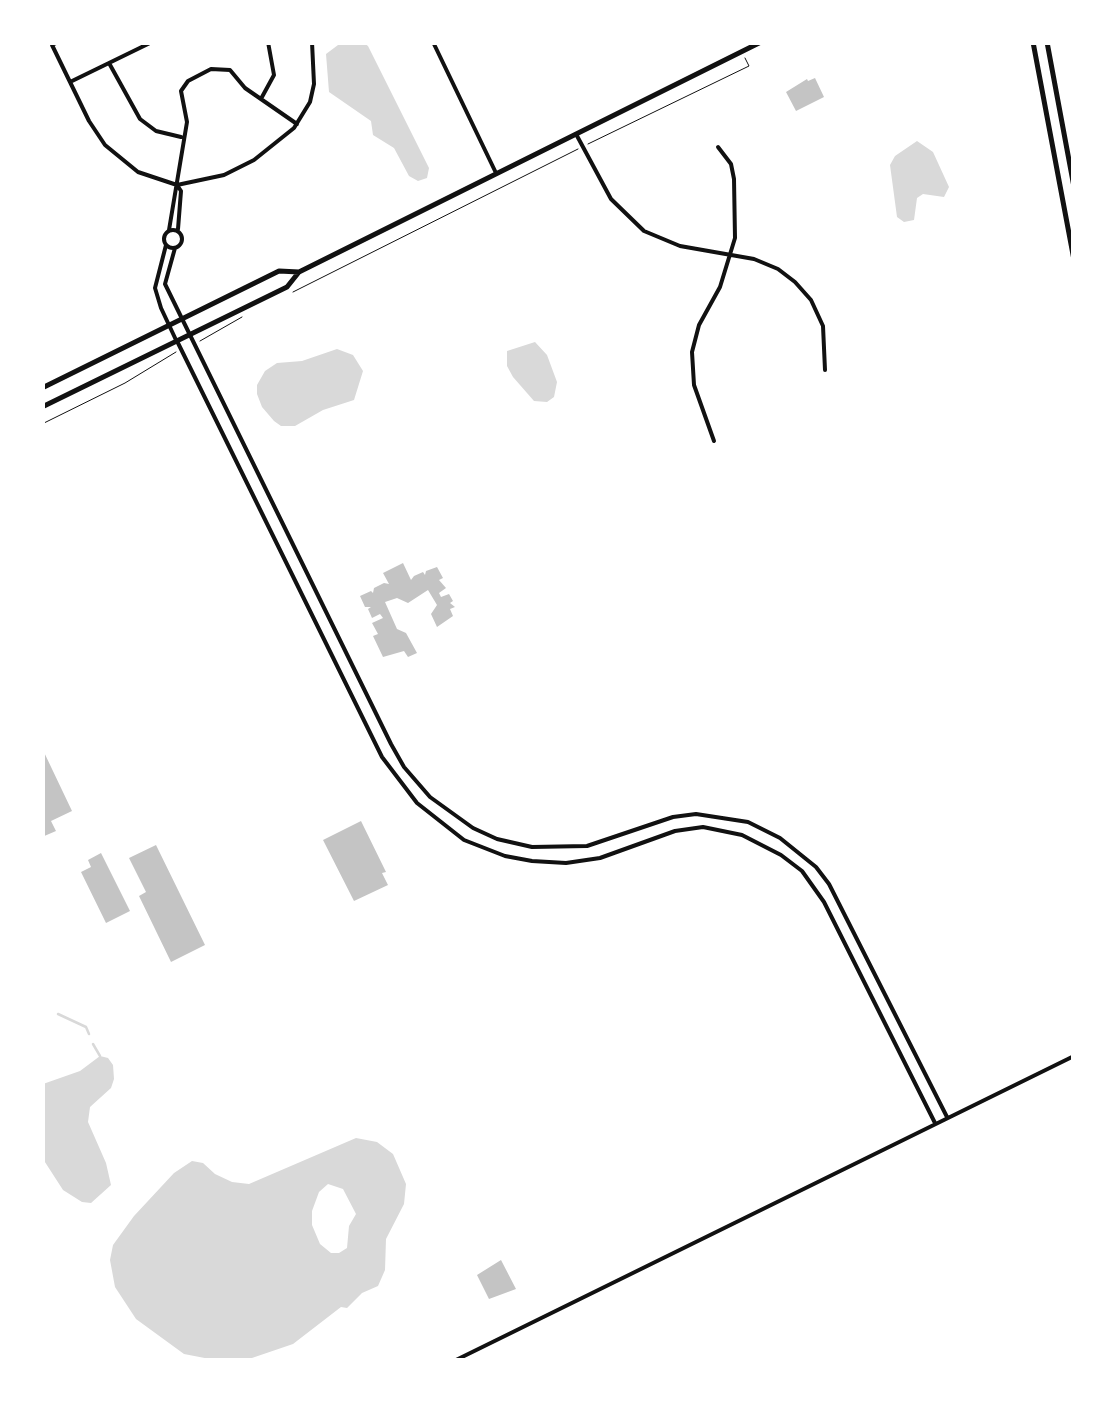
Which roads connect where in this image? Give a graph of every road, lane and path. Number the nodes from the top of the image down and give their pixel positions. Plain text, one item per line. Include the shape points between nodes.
1 (58, 42) edge
2 (152, 42) edge
3 (268, 42) edge
4 (312, 42) edge
5 (433, 42) edge
6 (1033, 42) edge
7 (1047, 42) edge
8 (759, 43) edge
9 (747, 62) dead end
10 (110, 63) junction
11 (70, 82) junction
12 (262, 97) junction
13 (297, 124) junction
14 (576, 134) junction
15 (184, 138) junction
16 (582, 147) junction
17 (718, 147) dead end
18 (496, 173) junction
19 (177, 185) junction
20 (1074, 187) edge
21 (169, 230) junction
22 (178, 231) junction
23 (166, 245) junction
24 (175, 248) junction
25 (730, 255) junction
26 (1074, 260) edge
27 (299, 272) junction
28 (295, 291) dead end
29 (246, 315) dead end
30 (182, 319) junction
31 (169, 325) junction
32 (190, 334) junction
33 (207, 337) dead end
34 (177, 341) junction
35 (168, 356) dead end
36 (825, 370) dead end
37 (42, 388) edge
38 (42, 407) edge
39 (42, 424) edge
40 (714, 441) dead end
41 (1074, 1056) edge
42 (947, 1117) junction
43 (935, 1123) junction
44 (456, 1360) edge

1 - 11 street via 52,46
2 - 10 street
3 - 12 street via 274,74
4 - 13 street via 314,84
5 - 18 street
6 - 26 main road
7 - 20 main road
8 - 14 main road
9 - 16 path
10 - 11 street
10 - 15 street via 140,119
11 - 19 street via 113,154 138,172
12 - 13 street
12 - 15 street via 225,68 196,76 181,92
13 - 19 street via 254,160
14 - 16 street
14 - 18 main road
15 - 19 street
16 - 25 street via 611,199 644,231
16 - 28 path
17 - 25 street via 731,164 736,190
18 - 27 main road
19 - 21 street
19 - 22 street
21 - 22 street
21 - 23 street
22 - 24 street via 182,240
23 - 24 street
23 - 31 street via 156,288
24 - 30 street via 166,284
25 - 36 street via 767,263 803,290 823,326
25 - 40 street via 692,352 694,384
27 - 30 main road via 280,271
27 - 32 main road via 287,287
29 - 33 path
30 - 31 main road
30 - 32 street
31 - 34 street
31 - 37 main road
32 - 34 main road
32 - 42 street via 390,744 421,788 473,828 532,848 588,846 696,814 734,819 780,838 829,884
34 - 38 main road
34 - 43 street via 382,757 417,804 464,840 532,861 600,858 702,827 742,835 782,856 824,902
35 - 39 path
41 - 42 street
42 - 43 street
43 - 44 street

